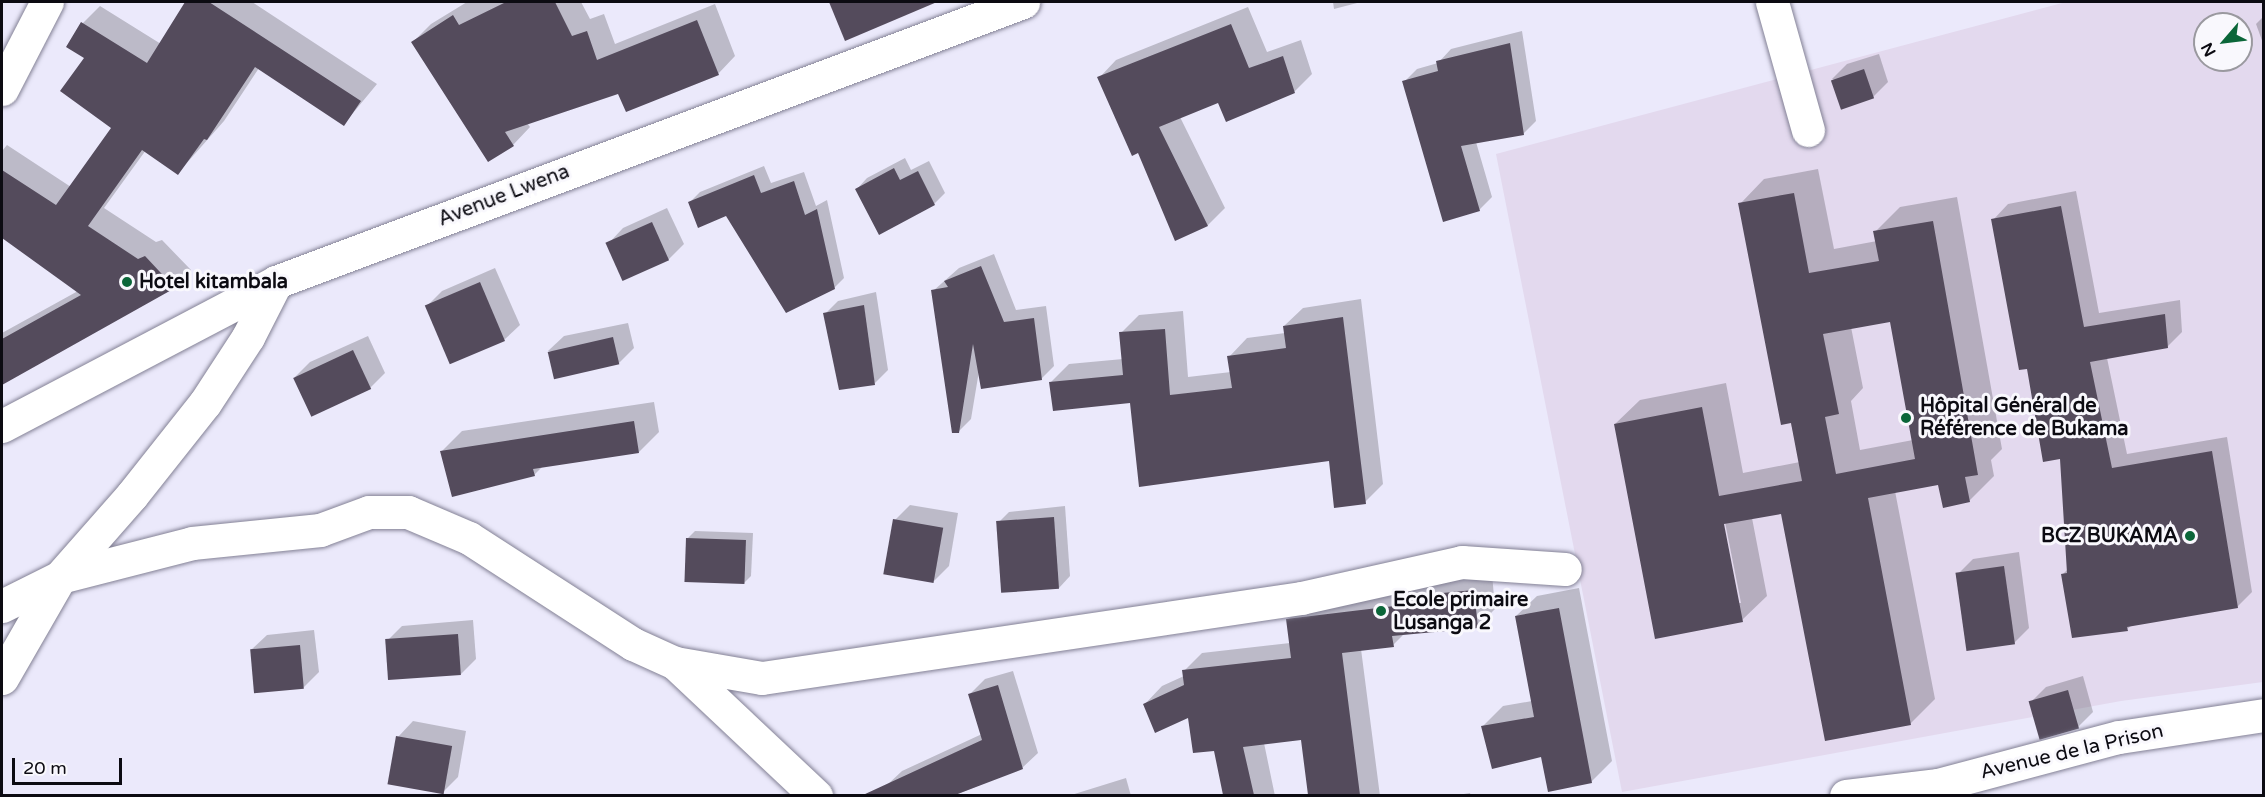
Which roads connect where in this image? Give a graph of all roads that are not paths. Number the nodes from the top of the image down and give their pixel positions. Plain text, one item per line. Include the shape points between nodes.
1 (47, 2) edge
2 (1023, 2) edge
3 (1772, 2) edge
4 (2, 89) edge
5 (1808, 130) dead end
6 (276, 282) junction
7 (2, 426) edge
8 (1565, 568) dead end
9 (60, 577) junction
10 (2, 606) edge
11 (675, 663) junction
12 (2, 678) edge
13 (2264, 715) edge
14 (1862, 794) edge
15 (816, 795) edge

1 - 4 street
2 - 6 street, Avenue Lwena
3 - 5 street
6 - 7 street, Avenue Lwena
6 - 9 street via 248,337 205,403
8 - 11 street via 1462,562 1301,598 762,678
9 - 10 street
9 - 11 street via 192,543 320,530 369,512 408,512 469,538 633,644
9 - 12 street
11 - 15 street
13 - 14 street, Avenue de la Prison via 2119,737 1938,784

